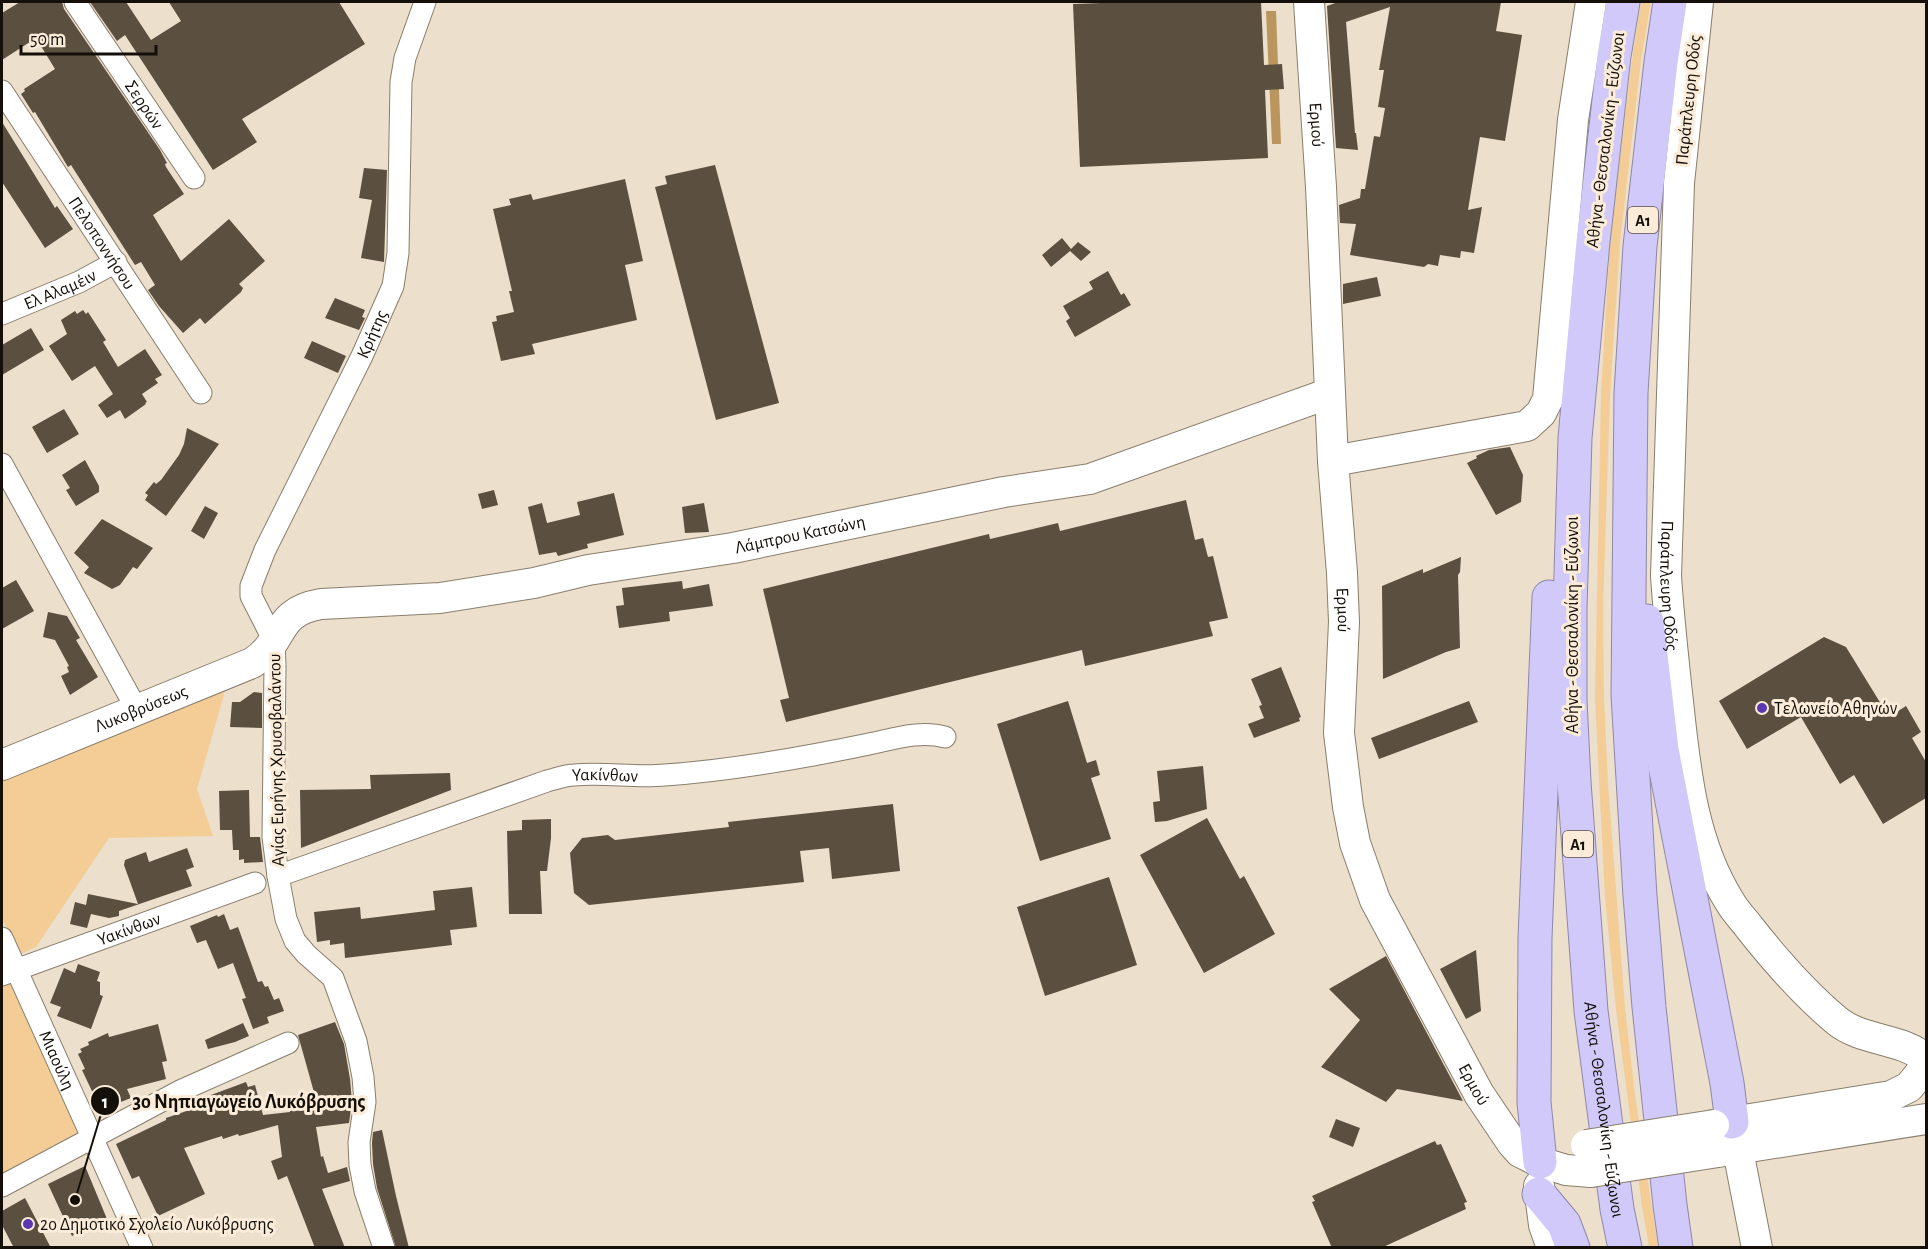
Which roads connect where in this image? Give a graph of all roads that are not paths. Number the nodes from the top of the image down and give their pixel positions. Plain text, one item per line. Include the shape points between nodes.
1 (75, 2) edge
2 (425, 2) edge
3 (1309, 2) edge
4 (1591, 2) edge
5 (1623, 2) edge
6 (1670, 2) edge
7 (1698, 2) edge
8 (2, 91) edge
9 (194, 178) dead end
10 (116, 262) junction
11 (2, 314) edge
12 (201, 393) dead end
13 (1329, 393) junction
14 (1575, 438) junction
15 (1631, 441) junction
16 (1333, 461) junction
17 (2, 464) edge
18 (274, 641) junction
19 (137, 710) junction
20 (945, 737) dead end
21 (2, 765) edge
22 (278, 876) junction
23 (255, 883) dead end
24 (2, 938) edge
25 (9, 972) edge
26 (288, 1043) dead end
27 (1926, 1059) edge
28 (1926, 1066) edge
29 (1926, 1119) edge
30 (1725, 1137) junction
31 (93, 1138) junction
32 (1788, 1141) junction
33 (1540, 1178) junction
34 (2, 1186) edge
35 (1748, 1195) junction
36 (142, 1248) edge
37 (384, 1248) edge
38 (1552, 1248) edge
39 (1573, 1248) edge
40 (1625, 1248) edge
41 (1676, 1248) edge
42 (1757, 1248) edge

1 - 9 street, Σερρών
2 - 18 street, Κρήτης via 405,58 401,82 400,222 393,286 251,586 251,596
3 - 13 street, Ερμού
4 - 16 street via 1573,120 1548,399 1541,413 1527,426
5 - 14 highway, Αθήνα - Θεσσαλονίκη - Εύζωνοι / Α1 via 1594,230
6 - 15 highway, Α1 via 1640,246
7 - 27 street, Παράπλευρη Οδός via 1679,183 1666,565 1686,775 1712,867 1730,903 1763,945 1851,1031 1906,1047
8 - 10 street, Πελοποννήσου
10 - 11 street, Ελ Αλαμέιν
10 - 12 street, Πελοποννήσου
13 - 16 street, Ερμού
13 - 18 street, Λάμπρου Κατσώνη via 1090,479 1004,492 733,548 588,570 534,583 440,598 313,605 291,615
14 - 33 highway via 1557,520 1548,603 1535,938 1534,1102
14 - 40 highway, Αθήνα - Θεσσαλονίκη - Εύζωνοι / Α1 via 1570,608 1574,782 1591,1011
15 - 30 highway via 1662,750 1725,1071
15 - 41 highway, Α1 via 1628,695 1649,1007
16 - 33 street, Ερμού via 1344,622 1339,732 1355,843 1376,900 1479,1094
17 - 19 street
18 - 19 street, Λυκοβρύσεως via 265,655 252,663
18 - 22 street, Αγίας Ειρήνης Χρυσοβαλάντου via 273,837
19 - 21 street, Λυκοβρύσεως
20 - 22 street, Υακίνθων via 908,736 699,773 642,777 572,775
22 - 37 street, Αγίας Ειρήνης Χρυσοβαλάντου via 286,919 295,940 333,978 356,1041 366,1102 359,1142 360,1165
23 - 25 street, Υακίνθων
24 - 25 street, Μιαούλη
25 - 31 street, Μιαούλη
26 - 31 street via 182,1090
28 - 30 street via 1909,1086 1891,1096
29 - 32 street
30 - 32 street
30 - 33 street, bridge via 1589,1159 1568,1149
30 - 35 street
31 - 34 street
31 - 36 street, Μιαούλη
32 - 35 street via 1759,1162
33 - 38 street via 1544,1225
33 - 39 highway
35 - 42 street

